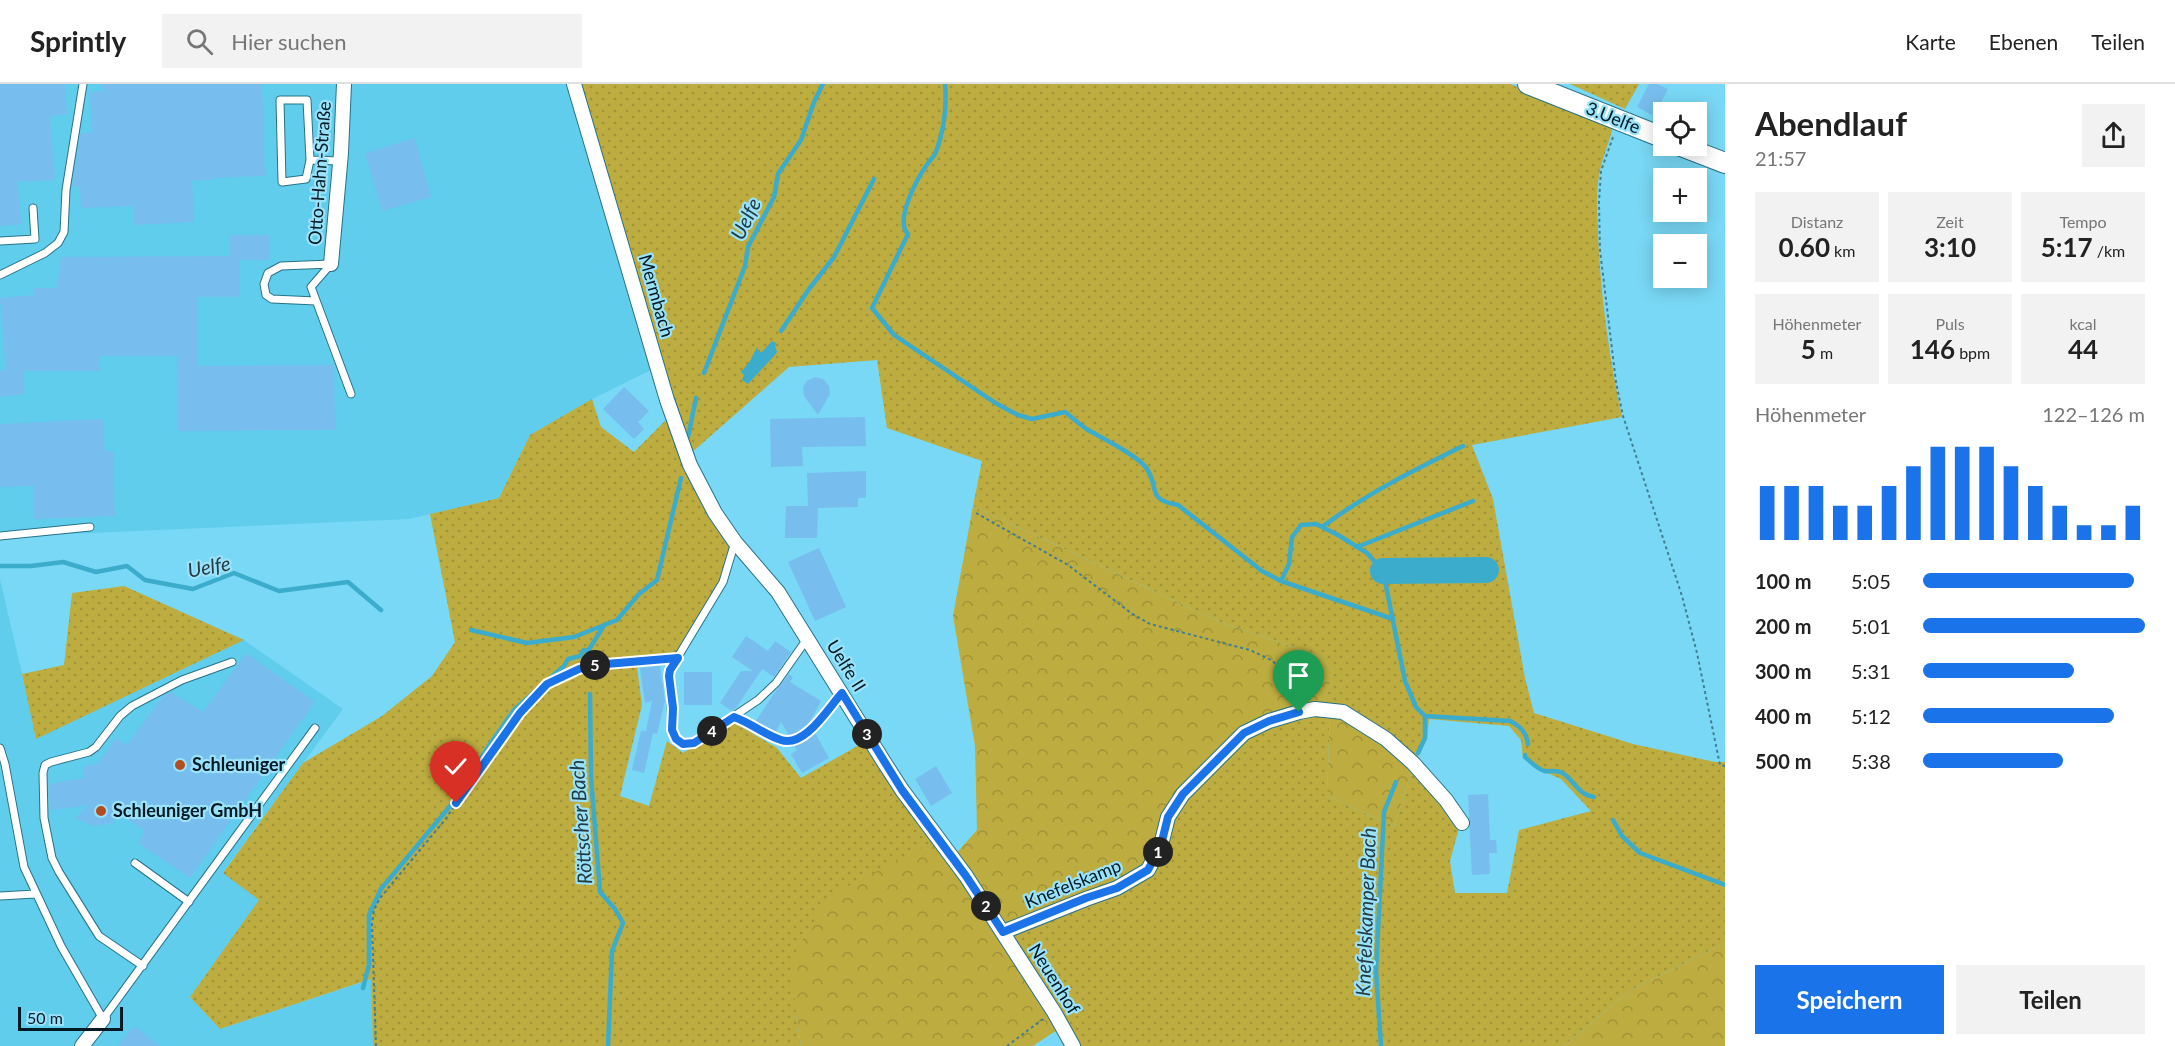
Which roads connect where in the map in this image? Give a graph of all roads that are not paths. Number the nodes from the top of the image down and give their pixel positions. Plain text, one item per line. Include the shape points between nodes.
1 (83, 84) edge
2 (344, 84) edge
3 (574, 84) edge
4 (1528, 84) edge
5 (1653, 134) edge
6 (1705, 156) edge
7 (310, 160) junction
8 (340, 161) junction
9 (1725, 164) edge
10 (33, 208) dead end
11 (0, 241) edge
12 (331, 264) junction
13 (0, 275) edge
14 (316, 301) junction
15 (351, 394) dead end
16 (715, 513) joint
17 (90, 527) dead end
18 (0, 536) edge
19 (735, 542) junction
20 (808, 638) junction
21 (232, 662) dead end
22 (842, 693) junction
23 (734, 717) junction
24 (315, 728) dead end
25 (0, 748) edge
26 (1462, 823) dead end
27 (135, 863) dead end
28 (35, 894) junction
29 (0, 896) edge
30 (189, 902) junction
31 (1003, 932) junction
32 (143, 966) junction
33 (103, 1019) junction
34 (82, 1046) edge
35 (1073, 1046) edge

1 - 13 lane via 63,232 58,243 45,254
2 - 8 street, Otto-Hahn-Straße
3 - 16 street, Mermbach via 677,432
4 - 5 street, 3.Uelfe
6 - 9 street
7 - 7 lane via 306,179 282,182 280,100 307,100
7 - 8 lane
8 - 12 street, Otto-Hahn-Straße
10 - 11 lane via 35,239
12 - 14 lane via 311,287
12 - 14 lane via 281,266 268,273 264,284 266,295 272,299
14 - 15 lane
16 - 19 street, Uelfe II
17 - 18 lane
19 - 20 street, Uelfe II via 767,577
19 - 23 lane via 723,582 669,676 672,730 683,744 694,743
20 - 22 street, Uelfe II
20 - 23 lane via 777,683
21 - 32 lane via 182,680 132,706 89,752 45,765 44,818 52,858 99,936
22 - 23 lane via 810,731 790,742
22 - 31 street, Uelfe II via 902,790
24 - 30 lane
25 - 28 lane via 24,867
26 - 31 street, Knefelskamp via 1413,763 1386,739 1335,710 1299,712 1244,733 1183,794 1168,817 1148,870 1117,888
27 - 30 lane
28 - 29 lane
28 - 33 lane
30 - 32 lane
31 - 35 street, Neuenhof
32 - 33 lane
33 - 34 street

